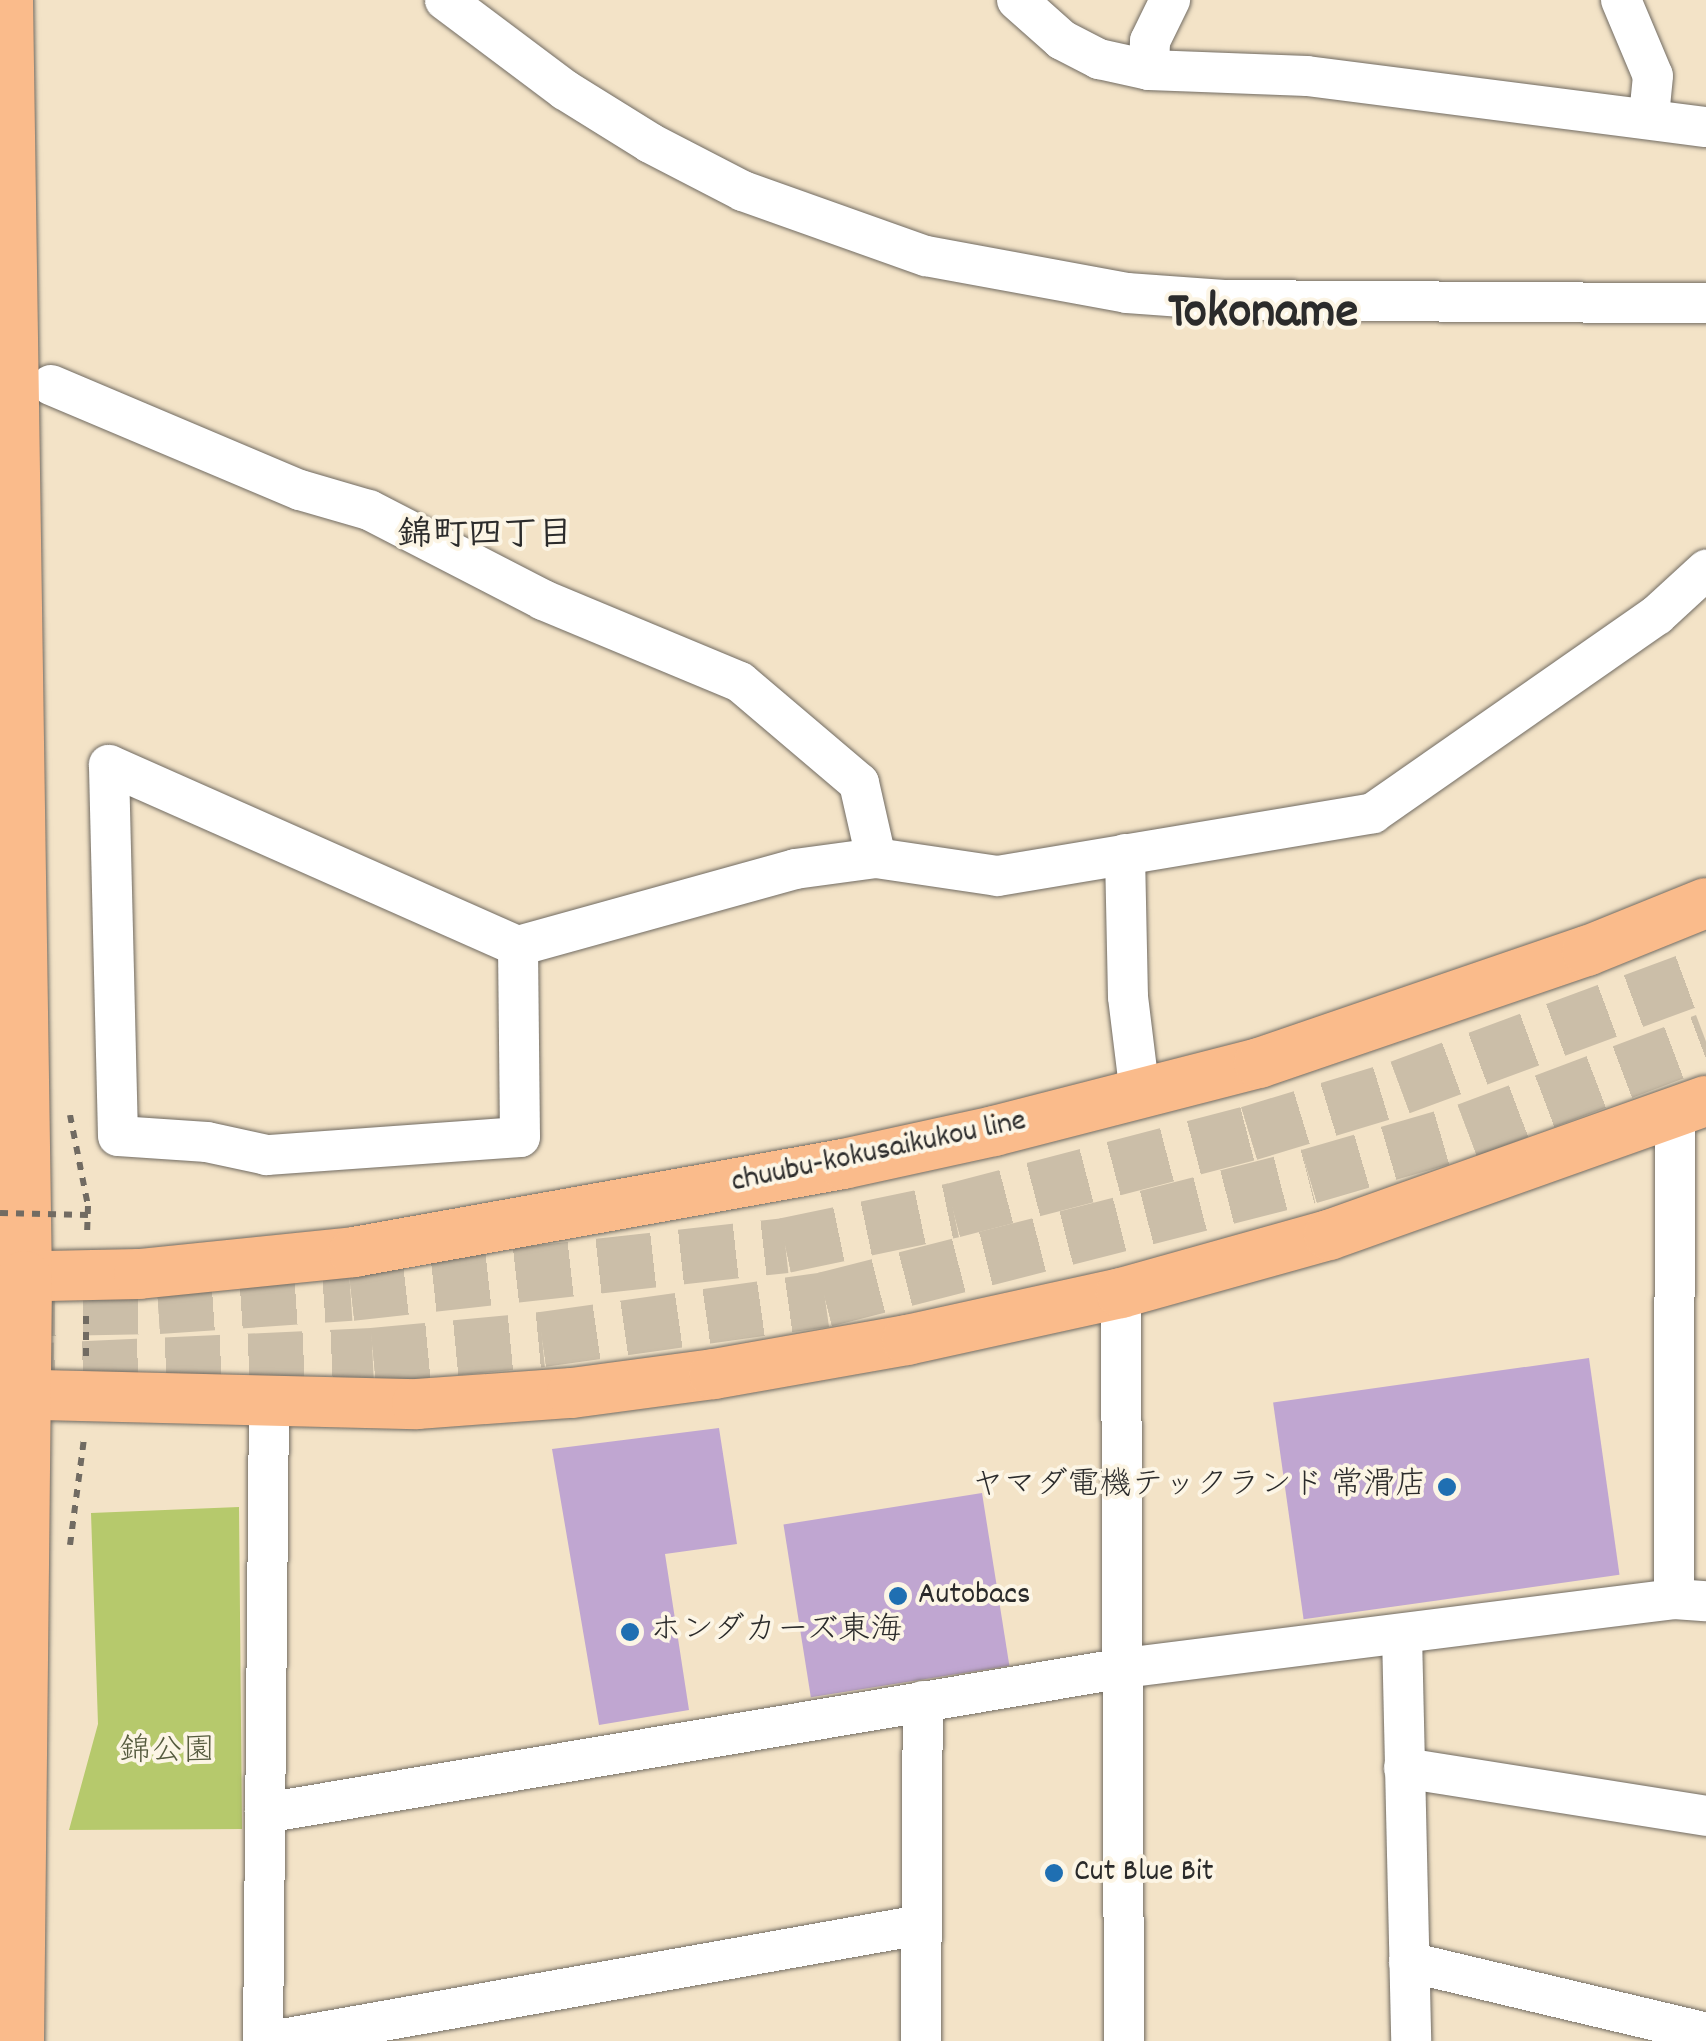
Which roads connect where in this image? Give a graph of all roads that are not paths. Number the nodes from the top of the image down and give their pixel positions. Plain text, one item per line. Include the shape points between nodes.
1 (5, 0) edge
2 (445, 0) edge
3 (1170, 0) edge
4 (1621, 0) edge
5 (1028, 4) edge
6 (1148, 70) junction
7 (1650, 116) junction
8 (1706, 127) edge
9 (1706, 303) edge
10 (51, 385) dead end
11 (1706, 570) edge
12 (1125, 854) junction
13 (876, 858) junction
14 (1706, 903) edge
15 (518, 946) junction
16 (1140, 1095) junction
17 (1690, 1108) edge
18 (12, 1278) edge
19 (1122, 1293) junction
20 (12, 1395) edge
21 (269, 1403) junction
22 (1690, 1600) edge
23 (1402, 1634) junction
24 (1124, 1668) junction
25 (923, 1701) junction
26 (1404, 1768) junction
27 (264, 1813) junction
28 (1706, 1816) edge
29 (920, 1925) junction
30 (1410, 1962) junction
31 (1706, 2034) edge
32 (16, 2041) edge
33 (262, 2041) edge
34 (271, 2041) edge
35 (921, 2041) edge
36 (1124, 2041) edge
37 (1411, 2041) edge

1 - 18 highway
2 - 9 street via 565,90 743,192 926,256 1126,293 1224,300
3 - 6 street via 1150,41
4 - 7 street via 1653,76
5 - 6 street via 1062,40 1099,59
6 - 7 street via 1307,76
7 - 8 street
10 - 13 street via 300,490 369,510 543,600 740,682 858,782
11 - 12 street via 1657,616 1373,813
12 - 13 street via 998,876
12 - 16 street via 1128,998
13 - 15 street via 795,870
14 - 16 main road, chuubu-kokusaikukou line via 1384,1024
15 - 15 street via 500,938 109,766 118,1136 207,1142 266,1155 520,1137
16 - 18 main road, chuubu-kokusaikukou line via 843,1164 354,1252
17 - 19 main road via 1328,1235
17 - 22 street
18 - 20 highway
19 - 21 main road via 906,1340 572,1394 417,1404
19 - 24 street
20 - 21 main road
20 - 32 highway
21 - 27 street
22 - 23 street
23 - 24 street
23 - 26 street
24 - 25 street
24 - 36 street
25 - 27 street
25 - 29 street
26 - 28 street
26 - 30 street
27 - 33 street
29 - 34 street
29 - 35 street
30 - 31 street
30 - 37 street

